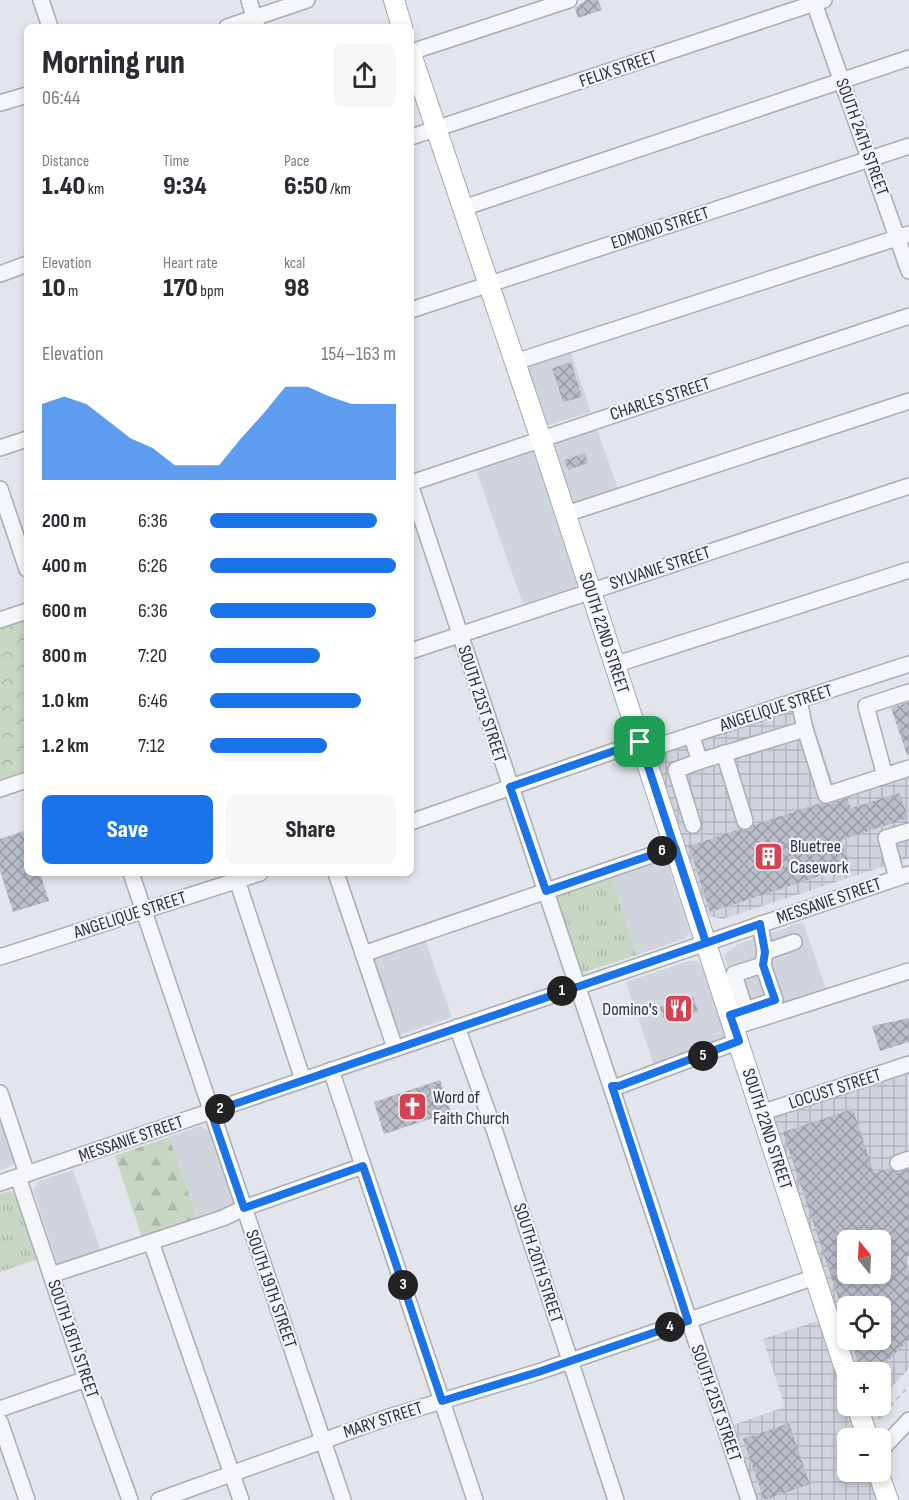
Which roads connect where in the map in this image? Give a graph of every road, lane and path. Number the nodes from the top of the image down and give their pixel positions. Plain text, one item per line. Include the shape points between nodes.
1 (41, 0) edge
2 (249, 0) edge
3 (307, 0) edge
4 (394, 0) edge
5 (569, 0) edge
6 (817, 1) edge
7 (256, 22) edge
8 (49, 24) edge
9 (401, 24) edge
10 (414, 52) edge
11 (909, 58) edge
12 (414, 62) edge
13 (842, 81) junction
14 (24, 95) edge
15 (0, 103) edge
16 (436, 129) junction
17 (414, 136) edge
18 (909, 146) edge
19 (869, 159) junction
20 (463, 208) junction
21 (903, 236) edge
22 (24, 265) edge
23 (909, 271) edge
24 (0, 274) edge
25 (489, 285) junction
26 (414, 309) edge
27 (909, 316) edge
28 (515, 363) junction
29 (909, 401) edge
30 (541, 439) junction
31 (24, 440) edge
32 (0, 447) edge
33 (414, 484) edge
34 (909, 486) edge
35 (0, 489) edge
36 (414, 494) edge
37 (566, 514) junction
38 (24, 560) edge
39 (909, 570) edge
40 (590, 591) junction
41 (24, 612) edge
42 (0, 620) edge
43 (459, 635) junction
44 (414, 650) edge
45 (909, 664) edge
46 (614, 665) junction
47 (909, 692) edge
48 (799, 700) junction
49 (805, 729) junction
50 (691, 735) junction
51 (641, 746) junction
52 (724, 753) junction
53 (700, 760) junction
54 (909, 768) edge
55 (885, 776) junction
56 (24, 781) edge
57 (510, 787) junction
58 (0, 789) edge
59 (414, 821) edge
60 (745, 821) dead end
61 (693, 825) dead end
62 (909, 831) edge
63 (675, 847) junction
64 (132, 876) edge
65 (250, 876) edge
66 (337, 876) edge
67 (903, 876) edge
68 (237, 880) junction
69 (546, 891) junction
70 (144, 910) junction
71 (760, 924) junction
72 (794, 942) dead end
73 (706, 943) junction
74 (363, 954) junction
75 (0, 957) edge
76 (764, 958) junction
77 (909, 971) edge
78 (578, 986) junction
79 (737, 1023) junction
80 (457, 1027) junction
81 (395, 1048) junction
82 (909, 1064) edge
83 (331, 1070) junction
84 (303, 1080) junction
85 (612, 1086) junction
86 (0, 1093) edge
87 (211, 1112) junction
88 (761, 1113) junction
89 (363, 1166) junction
90 (22, 1176) junction
91 (0, 1183) edge
92 (244, 1208) junction
93 (151, 1242) junction
94 (51, 1275) junction
95 (814, 1277) junction
96 (688, 1321) junction
97 (570, 1360) junction
98 (843, 1362) edge
99 (86, 1380) junction
100 (909, 1386) edge
101 (442, 1401) junction
102 (0, 1409) edge
103 (877, 1420) dead end
104 (909, 1420) edge
105 (0, 1422) edge
106 (891, 1439) edge
107 (323, 1440) junction
108 (232, 1473) junction
109 (882, 1482) edge
110 (27, 1500) edge
111 (130, 1500) edge
112 (159, 1500) edge
113 (241, 1500) edge
114 (343, 1500) edge
115 (475, 1500) edge
116 (616, 1500) edge
117 (749, 1500) edge
118 (888, 1500) edge

1 - 8 street
2 - 7 street
3 - 7 street
4 - 9 main road
5 - 10 street
6 - 13 street, SOUTH 24TH STREET
6 - 16 street, FELIX STREET
11 - 13 street
12 - 16 main road, SOUTH 22ND STREET
13 - 19 street, SOUTH 24TH STREET
13 - 20 street
14 - 15 street
16 - 17 street, FELIX STREET
16 - 20 main road, SOUTH 22ND STREET
18 - 19 street, EDMOND STREET
19 - 21 street, SOUTH 24TH STREET
19 - 25 street, EDMOND STREET
20 - 25 main road, SOUTH 22ND STREET
21 - 23 street, SOUTH 24TH STREET
21 - 28 street
22 - 24 street
25 - 26 street, EDMOND STREET
25 - 28 main road, SOUTH 22ND STREET
27 - 30 street, CHARLES STREET
28 - 30 main road, SOUTH 22ND STREET
29 - 37 street
30 - 33 street, CHARLES STREET
30 - 37 main road, SOUTH 22ND STREET
31 - 32 street
34 - 40 street, SYLVANIE STREET
35 - 38 street
36 - 43 street, SOUTH 21ST STREET
37 - 40 main road, SOUTH 22ND STREET
39 - 46 street
40 - 43 street, SYLVANIE STREET
40 - 46 main road, SOUTH 22ND STREET
41 - 42 street
43 - 44 street, SYLVANIE STREET
43 - 57 street, SOUTH 21ST STREET
45 - 48 street, ANGELIQUE STREET
46 - 51 main road, SOUTH 22ND STREET
47 - 55 street via 866,706
48 - 49 street
48 - 50 street, ANGELIQUE STREET
49 - 52 street
49 - 55 street via 826,795
50 - 51 street, ANGELIQUE STREET
50 - 53 street
51 - 57 street, ANGELIQUE STREET
51 - 63 main road, SOUTH 22ND STREET
52 - 53 street
52 - 60 street
53 - 61 street via 676,770
54 - 55 street
56 - 58 street
57 - 59 street, ANGELIQUE STREET
57 - 69 street, SOUTH 21ST STREET
62 - 67 street via 886,838
63 - 69 street
63 - 73 main road, SOUTH 22ND STREET
64 - 70 street, SOUTH 19TH STREET
65 - 68 street, ANGELIQUE STREET
66 - 74 street
67 - 71 street, MESSANIE STREET
68 - 70 street, ANGELIQUE STREET
68 - 84 street
69 - 74 street
69 - 78 street, SOUTH 21ST STREET
70 - 75 street, ANGELIQUE STREET
70 - 87 street, SOUTH 19TH STREET
71 - 73 street, MESSANIE STREET
71 - 76 street
72 - 76 street
73 - 78 street, MESSANIE STREET
73 - 79 main road, SOUTH 22ND STREET
74 - 81 street
76 - 79 street via 734,974
76 - 79 street via 775,1000
77 - 79 street
78 - 80 street, MESSANIE STREET
78 - 85 street, SOUTH 21ST STREET
79 - 85 street via 630,1082
79 - 88 main road, SOUTH 22ND STREET
80 - 81 street, MESSANIE STREET
80 - 97 street, SOUTH 20TH STREET
81 - 83 street, MESSANIE STREET
82 - 88 street, LOCUST STREET
83 - 84 street, MESSANIE STREET
83 - 89 street
84 - 87 street, MESSANIE STREET
85 - 96 street, SOUTH 21ST STREET
86 - 90 street, SOUTH 18TH STREET
87 - 90 street, MESSANIE STREET
87 - 92 street, SOUTH 19TH STREET
88 - 95 main road, SOUTH 22ND STREET
89 - 92 street
89 - 101 street
90 - 91 street, MESSANIE STREET
90 - 94 street, SOUTH 18TH STREET
92 - 93 street
92 - 107 street, SOUTH 19TH STREET
93 - 94 street
93 - 108 street
94 - 99 street, SOUTH 18TH STREET
95 - 96 street, MARY STREET
95 - 98 main road, SOUTH 22ND STREET
96 - 97 street, MARY STREET
96 - 117 street, SOUTH 21ST STREET
97 - 101 street, MARY STREET
97 - 116 street, SOUTH 20TH STREET
99 - 102 street
99 - 111 street, SOUTH 18TH STREET
100 - 103 path
101 - 107 street, MARY STREET
101 - 115 street
104 - 106 street
105 - 110 street
107 - 108 street, MARY STREET
107 - 114 street, SOUTH 19TH STREET
108 - 112 street, MARY STREET
108 - 113 street
109 - 118 main road

